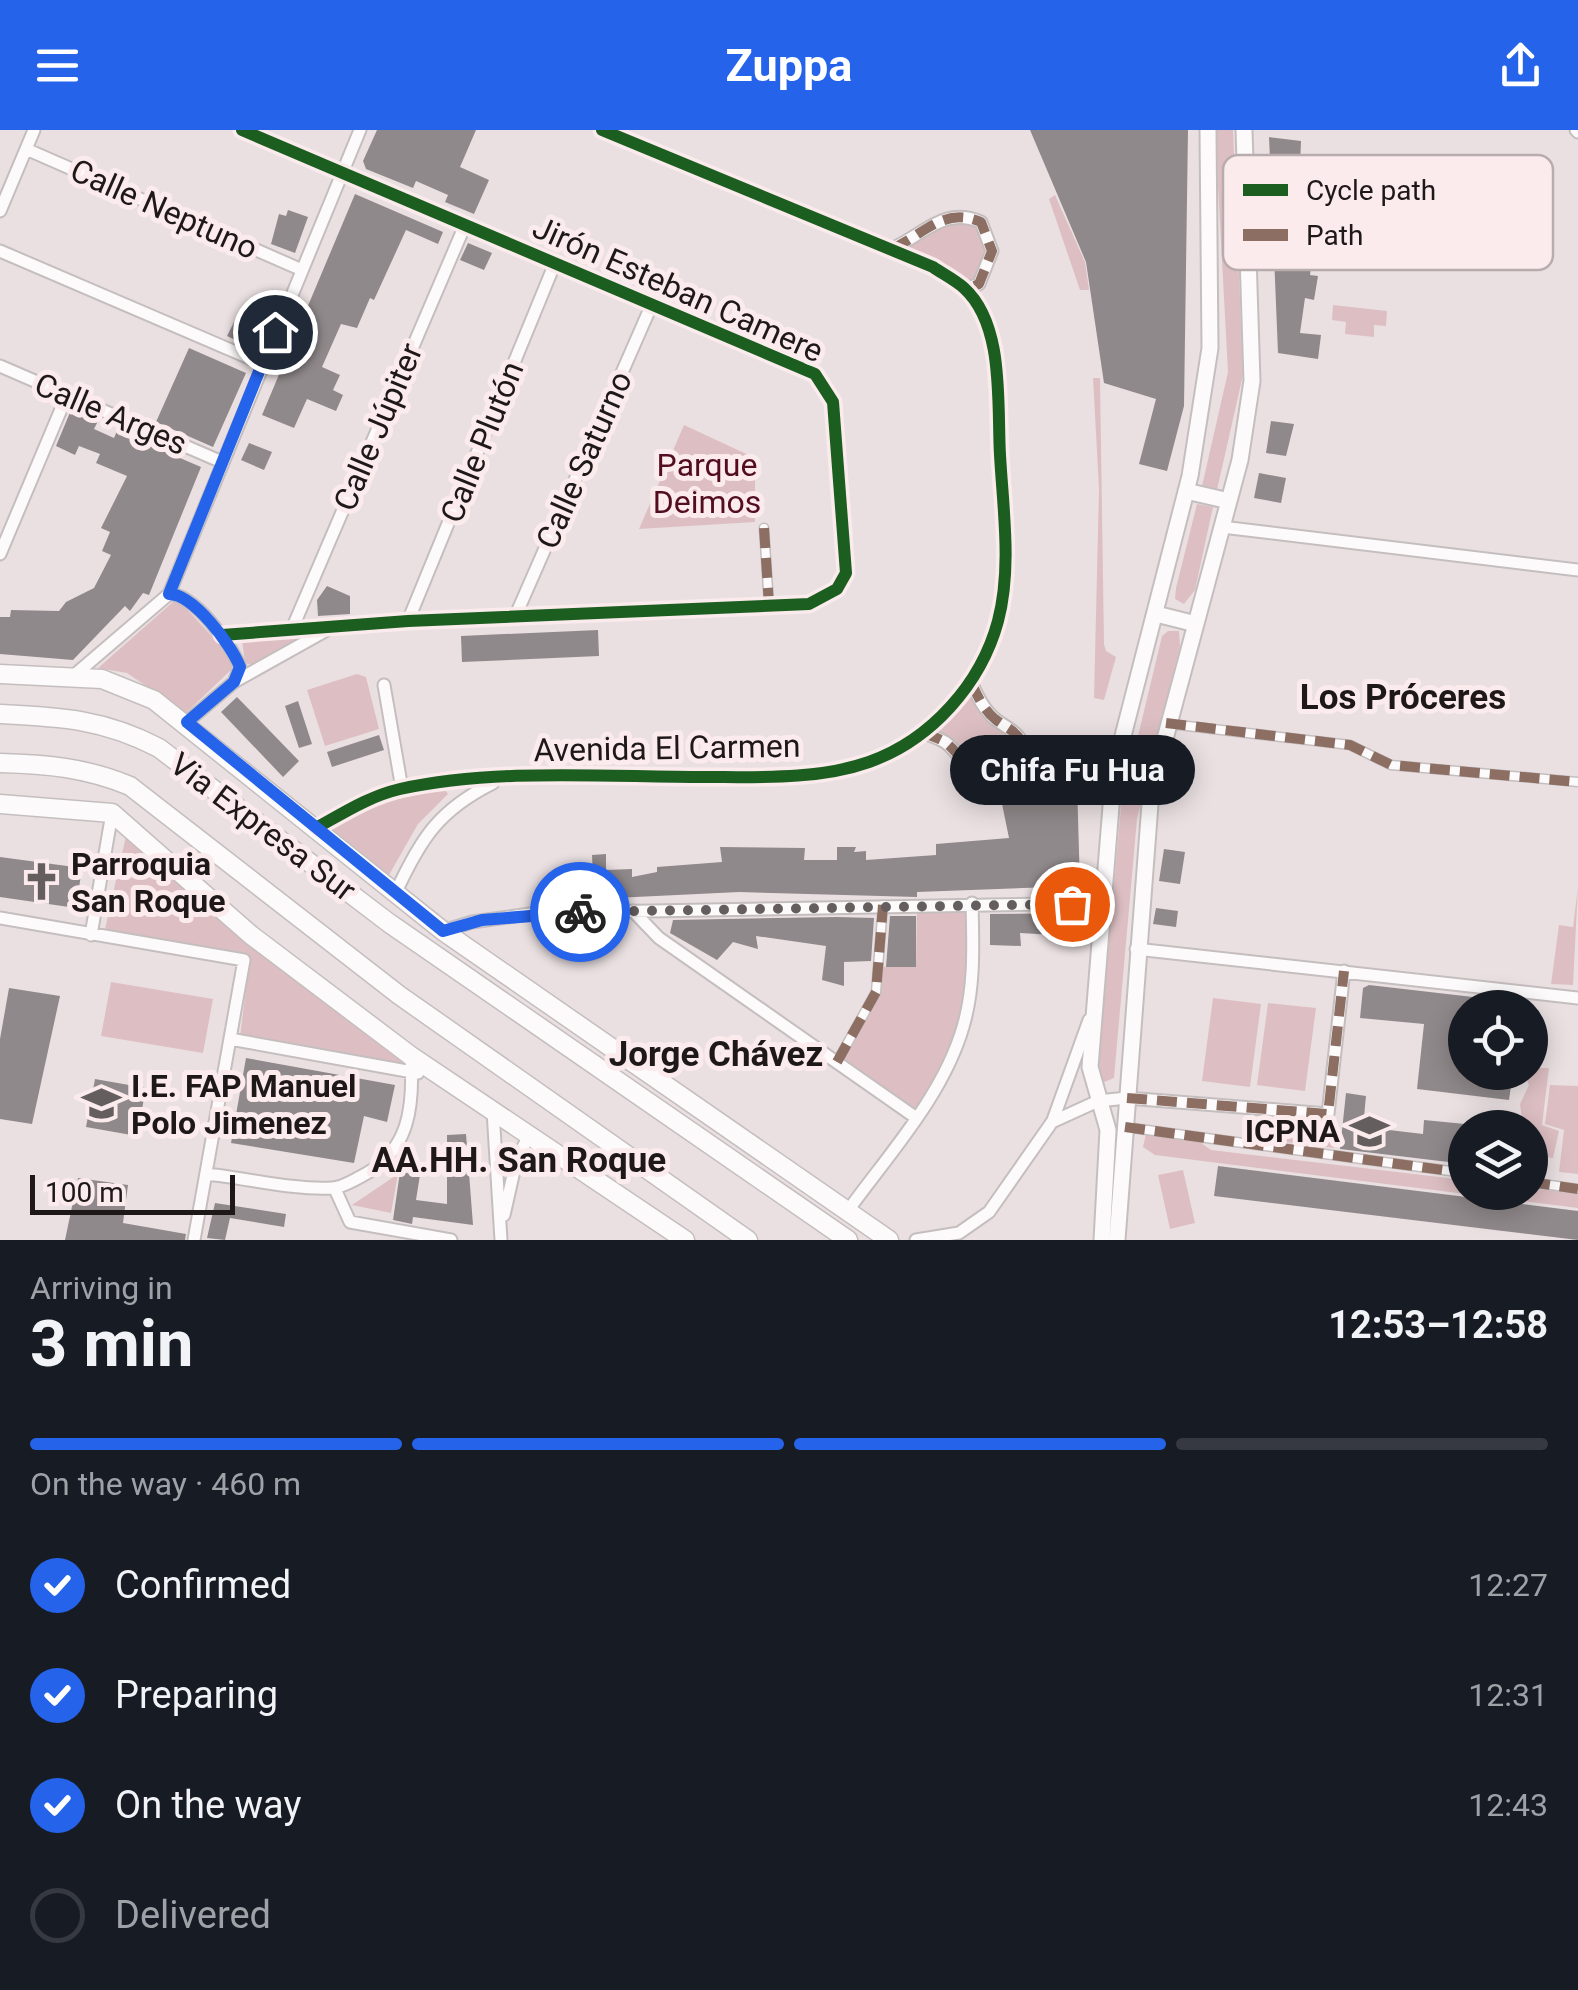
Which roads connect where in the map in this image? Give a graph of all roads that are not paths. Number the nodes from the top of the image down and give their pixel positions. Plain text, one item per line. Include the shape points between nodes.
1 (34, 130) edge
2 (242, 130) edge
3 (360, 130) edge
4 (602, 130) edge
5 (1208, 130) edge
6 (1244, 130) edge
7 (26, 149) junction
8 (1245, 155) edge
9 (342, 172) junction
10 (0, 211) edge
11 (465, 226) junction
12 (891, 250) junction
13 (0, 251) edge
14 (555, 263) junction
15 (302, 270) junction
16 (1248, 270) edge
17 (966, 289) junction
18 (652, 304) junction
19 (262, 363) junction
20 (0, 366) edge
21 (67, 395) junction
22 (222, 462) junction
23 (1186, 491) junction
24 (1229, 500) junction
25 (1222, 527) junction
26 (764, 528) dead end
27 (0, 554) edge
28 (1578, 570) edge
29 (169, 594) junction
30 (769, 605) junction
31 (1156, 614) junction
32 (515, 617) junction
33 (408, 620) junction
34 (1196, 624) junction
35 (292, 629) junction
36 (329, 629) junction
37 (222, 635) junction
38 (0, 674) edge
39 (72, 678) junction
40 (234, 682) junction
41 (971, 682) junction
42 (384, 684) dead end
43 (0, 714) edge
44 (187, 722) junction
45 (1166, 724) junction
46 (922, 732) junction
47 (0, 762) edge
48 (500, 779) junction
49 (1578, 782) edge
50 (402, 789) junction
51 (0, 804) edge
52 (112, 813) junction
53 (318, 827) junction
54 (396, 892) junction
55 (972, 903) junction
56 (1103, 904) junction
57 (883, 905) junction
58 (634, 912) junction
59 (0, 918) edge
60 (443, 931) junction
61 (91, 935) junction
62 (1136, 949) junction
63 (1344, 971) junction
64 (1578, 998) edge
65 (1094, 1002) junction
66 (230, 1039) junction
67 (837, 1062) junction
68 (411, 1064) junction
69 (1127, 1098) junction
70 (1098, 1101) junction
71 (493, 1111) junction
72 (916, 1117) junction
73 (1052, 1122) junction
74 (1125, 1127) junction
75 (529, 1135) junction
76 (1448, 1171) edge
77 (206, 1174) junction
78 (1548, 1185) edge
79 (335, 1189) junction
80 (1578, 1190) edge
81 (847, 1212) junction
82 (501, 1239) edge
83 (194, 1240) edge
84 (450, 1240) edge
85 (685, 1240) edge
86 (748, 1240) edge
87 (848, 1240) edge
88 (890, 1240) edge
89 (916, 1240) edge
90 (1102, 1240) edge
91 (1117, 1240) edge

1 - 7 street
2 - 9 street, Jirón Esteban Camere
3 - 9 street
4 - 12 street
5 - 23 main road via 1210,348
6 - 8 main road
7 - 10 street
7 - 15 street, Calle Neptuno
9 - 11 street, Jirón Esteban Camere
9 - 15 street
11 - 14 street, Jirón Esteban Camere
11 - 35 street, Calle Júpiter
12 - 17 street
12 - 17 street via 941,218 981,222 992,251 988,270
13 - 19 street
14 - 18 street, Jirón Esteban Camere
14 - 33 street, Calle Plutón
15 - 19 street
16 - 24 main road via 1252,381
17 - 41 street, Avenida El Carmen via 987,321 994,361 1004,534 998,620
18 - 30 street, Jirón Esteban Camere via 805,368 829,390 846,573 824,599
18 - 32 street, Calle Saturno
19 - 22 street
20 - 21 street, Calle Arges
21 - 22 street, Calle Arges
21 - 27 street
22 - 29 street
23 - 24 main road
23 - 31 main road
24 - 25 main road
25 - 28 street
25 - 34 main road
26 - 30 street
29 - 37 street via 180,595
29 - 39 street
30 - 32 street, Jirón Esteban Camere
31 - 34 main road
31 - 56 main road via 1115,767
32 - 33 street, Jirón Esteban Camere
33 - 36 street, Jirón Esteban Camere
34 - 45 main road
35 - 36 street, Jirón Esteban Camere
35 - 37 street, Jirón Esteban Camere
36 - 40 street, Jirón Esteban Camere
37 - 40 street via 240,667
38 - 39 main road
39 - 44 main road via 128,687
40 - 44 street, Jirón Esteban Camere
41 - 46 street, Avenida El Carmen
41 - 46 street via 983,707 1017,730 1025,748 1016,775 983,782 944,742
42 - 50 street
43 - 87 main road, Via Expresa Sur via 104,724 160,748 389,923
44 - 53 main road
45 - 49 street via 1350,745 1391,765
45 - 62 main road via 1150,790
46 - 48 street, Avenida El Carmen via 867,762 814,773
47 - 86 main road, Via Expresa Sur via 59,764 130,786 399,994
48 - 50 street, Avenida El Carmen
48 - 54 street via 445,812 418,843
50 - 53 street, Avenida El Carmen via 362,801
51 - 52 main road
52 - 61 street
52 - 68 main road
53 - 54 main road
54 - 60 main road
55 - 56 street
55 - 57 street
55 - 72 street via 973,978 964,1027
56 - 65 main road
57 - 58 street
57 - 67 street via 876,992
58 - 60 street via 537,912
58 - 67 street via 658,938
59 - 61 street
60 - 81 main road
61 - 66 street via 244,960
62 - 63 street
62 - 69 main road
63 - 64 street
63 - 69 street via 1328,1114
65 - 70 main road via 1090,1067
65 - 73 street
66 - 68 street
66 - 77 street
67 - 72 street
68 - 71 main road
68 - 79 street via 410,1116 396,1149
69 - 70 street
69 - 74 main road
70 - 73 street
70 - 90 main road via 1108,1135
71 - 75 main road
71 - 82 street
72 - 81 street
73 - 89 street via 989,1212 959,1233
74 - 76 street
74 - 91 main road
75 - 82 street via 508,1188
75 - 85 main road
77 - 79 street
77 - 83 street
78 - 80 street
79 - 84 street via 350,1222
81 - 88 main road

